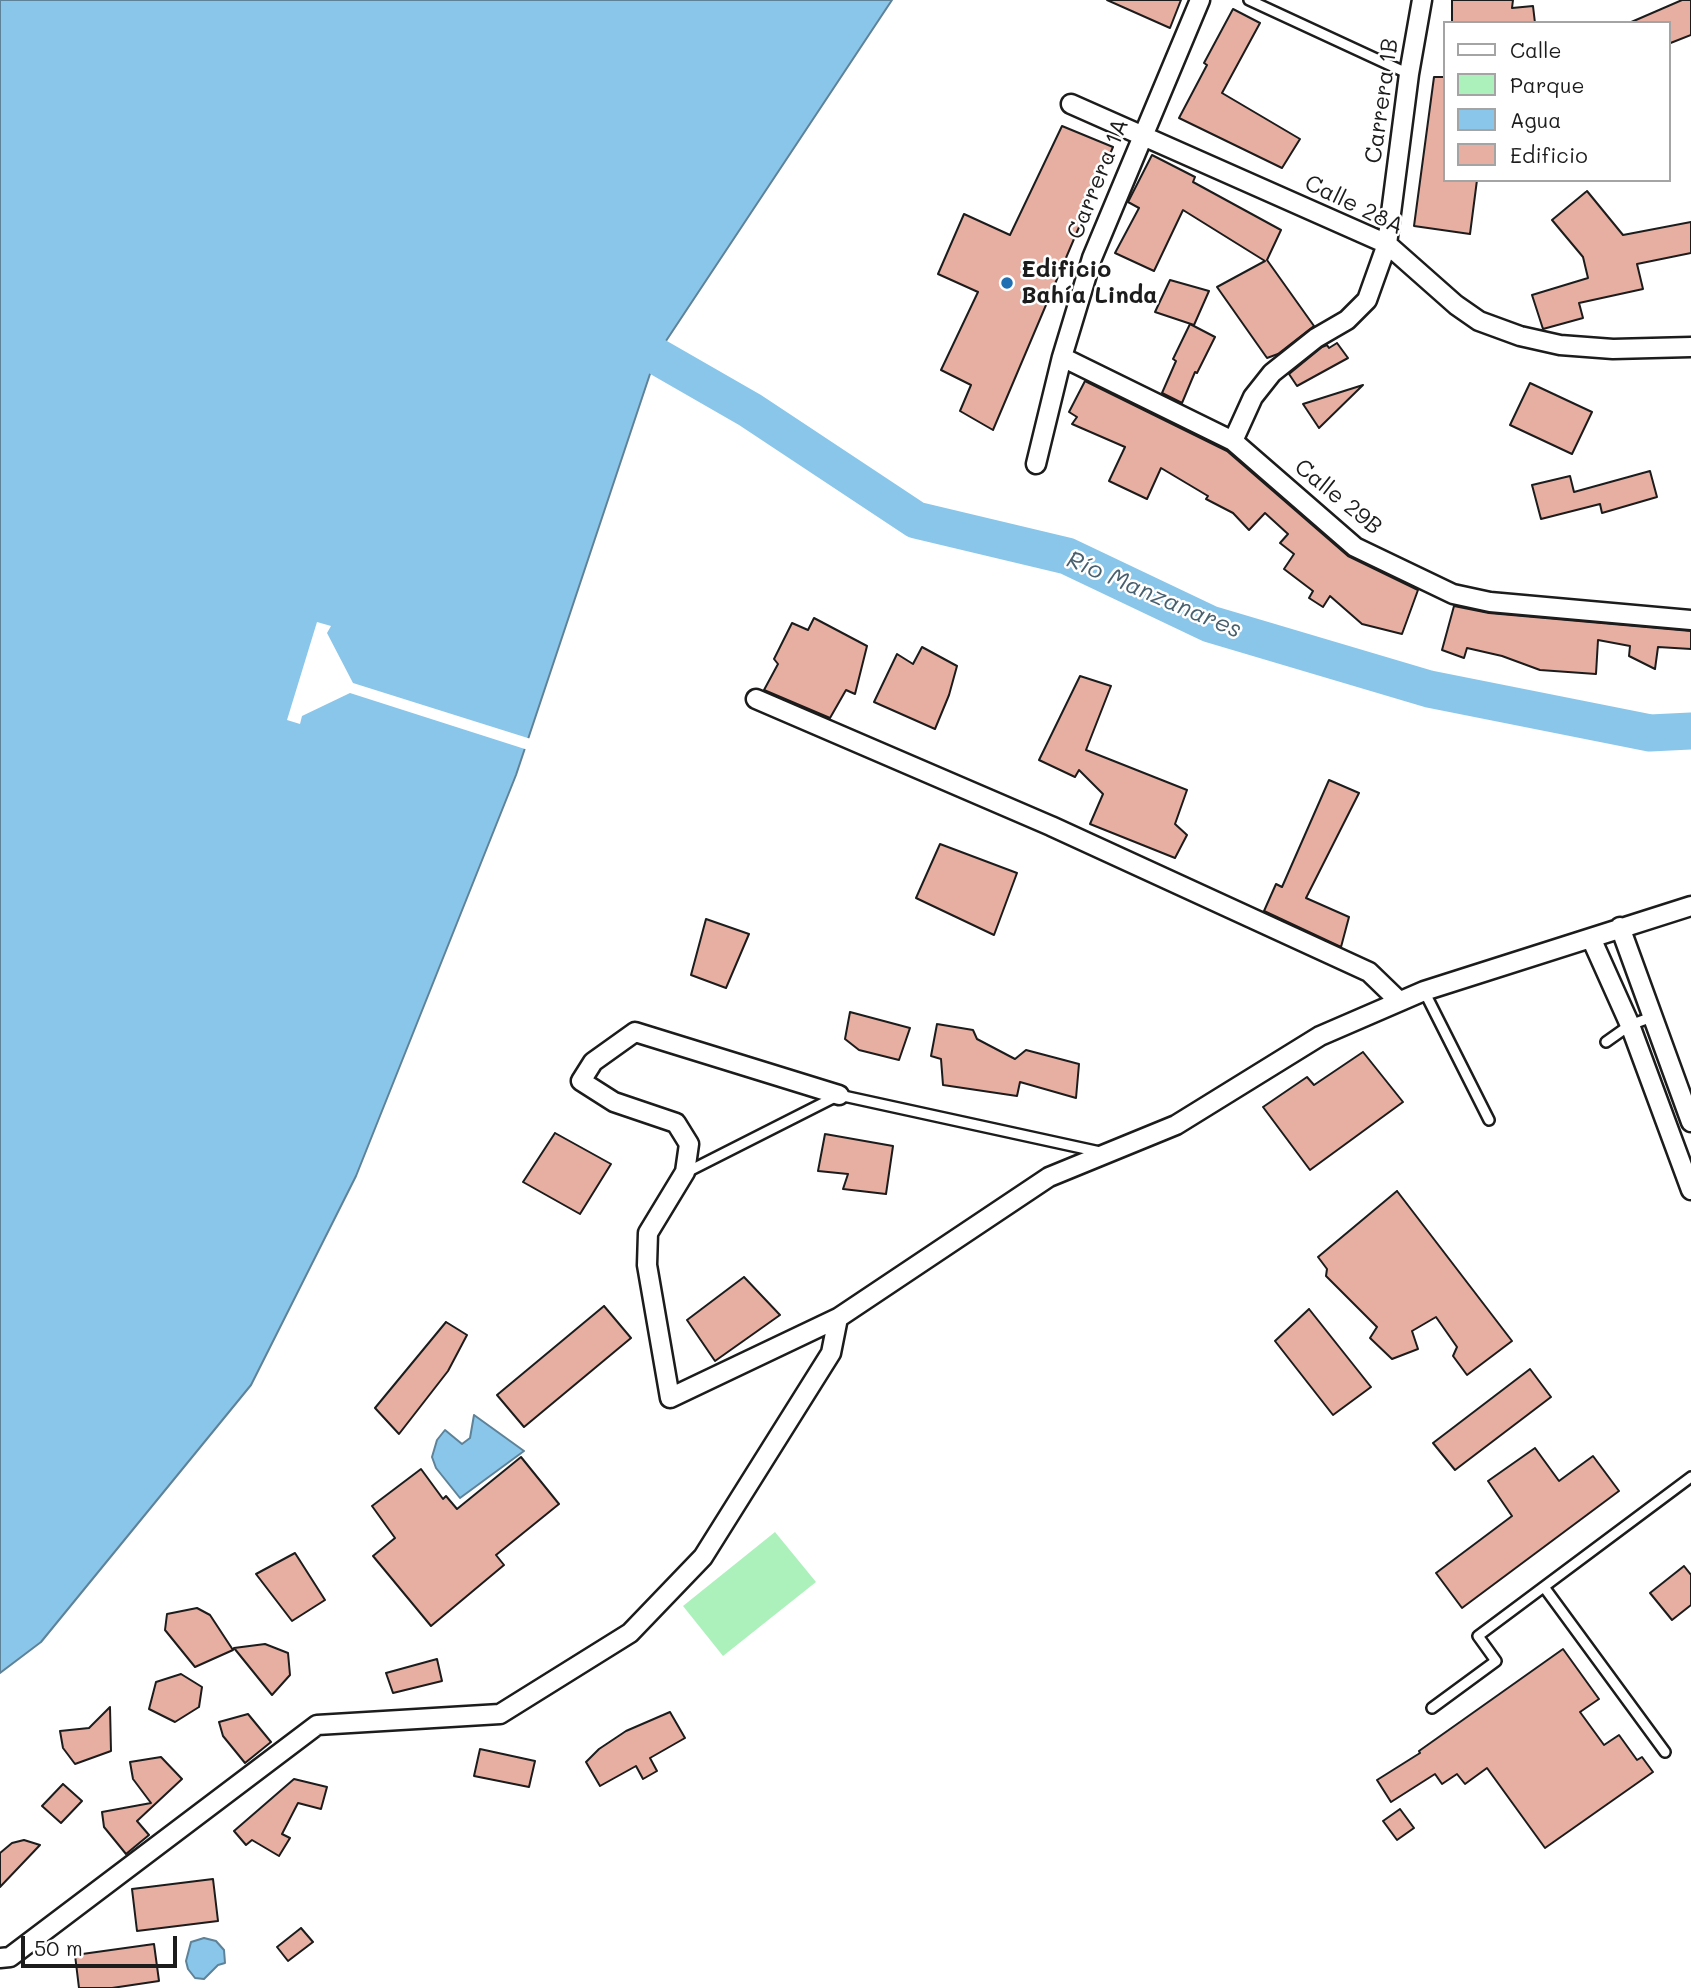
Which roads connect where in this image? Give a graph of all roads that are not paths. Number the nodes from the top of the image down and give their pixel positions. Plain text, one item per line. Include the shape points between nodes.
1 (1200, 0) edge
2 (1249, 0) edge
3 (1422, 0) edge
4 (1409, 74) junction
5 (1071, 104) dead end
6 (1143, 135) junction
7 (1387, 244) junction
8 (1691, 347) edge
9 (1062, 356) junction
10 (1233, 441) junction
11 (1036, 464) dead end
12 (1691, 620) edge
13 (756, 699) dead end
14 (1691, 906) edge
15 (1620, 927) junction
16 (1591, 938) junction
17 (1424, 991) junction
18 (1398, 1000) junction
19 (1652, 1017) junction
20 (1630, 1025) junction
21 (1606, 1042) dead end
22 (839, 1095) junction
23 (1489, 1120) dead end
24 (1691, 1122) edge
25 (1106, 1153) junction
26 (685, 1172) junction
27 (1691, 1190) edge
28 (838, 1318) junction
29 (1691, 1477) edge
30 (1544, 1587) junction
31 (1432, 1709) dead end
32 (1665, 1752) dead end
33 (0, 1958) edge

1 - 6 street, Carrera 1A
2 - 4 lane
3 - 4 street, Carrera 1B
4 - 7 street, Carrera 1B
5 - 6 street, Calle 28A
6 - 7 street, Calle 28A
6 - 9 street, Carrera 1A via 1092,258
7 - 8 street, Calle 28A via 1479,321 1520,336 1613,349
7 - 10 street, Carrera 1B via 1367,300 1347,320 1272,373 1253,397
9 - 10 street, Calle 29B
9 - 11 street, Carrera 1A
10 - 12 street, Calle 29B via 1355,547 1453,594 1490,602
13 - 18 street via 1051,826 1368,972
14 - 15 street
15 - 16 street
15 - 19 street
16 - 17 street
16 - 20 street
17 - 18 street
17 - 23 lane
18 - 25 street via 1320,1036 1176,1125
19 - 20 lane
19 - 24 street
20 - 21 lane
20 - 27 street
22 - 25 lane
22 - 26 lane
22 - 26 street via 635,1032 593,1062 581,1081 614,1102 676,1123 689,1144
25 - 28 street via 1049,1177
26 - 28 street via 648,1233 647,1265 670,1398
28 - 33 street via 831,1353 703,1557 630,1633 500,1714 317,1725 10,1957
29 - 30 lane
30 - 31 lane via 1478,1636 1496,1661
30 - 32 lane

